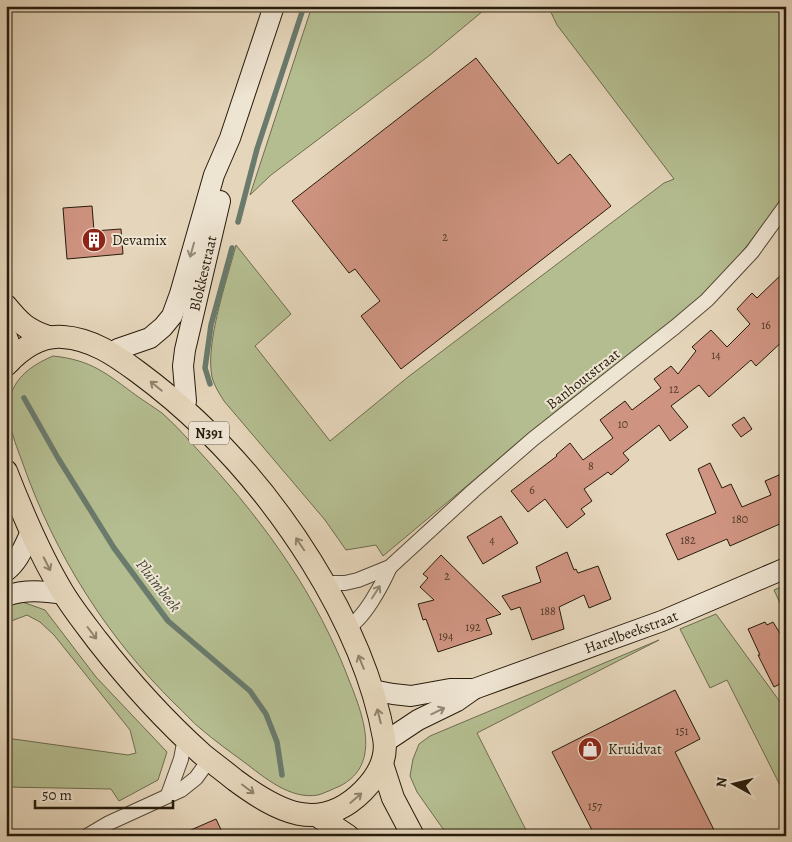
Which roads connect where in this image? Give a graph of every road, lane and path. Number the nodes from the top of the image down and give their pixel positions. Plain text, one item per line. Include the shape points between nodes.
1 (274, 6) edge
2 (230, 138) junction
3 (786, 205) edge
4 (6, 306) edge
5 (6, 337) edge
6 (48, 337) junction
7 (112, 353) junction
8 (8, 363) edge
9 (182, 408) junction
10 (6, 471) edge
11 (31, 532) junction
12 (390, 568) junction
13 (786, 568) edge
14 (6, 571) edge
15 (325, 586) junction
16 (64, 594) junction
17 (6, 596) edge
18 (347, 628) junction
19 (474, 689) junction
20 (372, 690) junction
21 (185, 738) junction
22 (385, 742) junction
23 (209, 760) junction
24 (382, 764) junction
25 (168, 795) junction
26 (318, 816) junction
27 (87, 836) edge
28 (348, 836) edge
29 (413, 836) edge

1 - 2 street, Blokkestraat
2 -> 7 street, Blokkestraat via 214,175 172,316 150,338
2 - 9 street, Blokkestraat via 226,175 185,350 186,401
3 - 12 street, Banhoutstraat via 752,252 707,300 533,439
4 - 6 main road, N391 via 31,331
5 - 8 main road
6 - 7 main road, N391 via 81,340
6 - 8 main road via 24,349
9 -> 7 main road, N391
15 -> 9 main road, N391 via 261,490
10 - 11 main road, N391
11 - 14 street via 22,552
11 -> 16 main road, N391
12 - 15 street, Banhoutstraat via 358,580
18 -> 12 street, Banhoutstraat via 360,616
13 - 19 street, Harelbeekstraat via 662,621
15 - 18 main road, N391
16 - 17 street via 36,591
16 -> 21 main road, N391 via 139,692
20 -> 18 main road, N391
19 - 20 street, Harelbeekstraat via 411,696
22 -> 19 street, Harelbeekstraat
22 -> 20 main road, N391
21 - 23 main road, N391
21 - 25 street
22 - 24 main road, N391
23 - 25 street via 196,778
23 -> 26 main road, N391 via 267,803
26 -> 24 main road, N391 via 339,810 353,801 371,783
24 - 29 main road, N391 via 393,798
25 - 27 street
26 - 28 main road, N391

